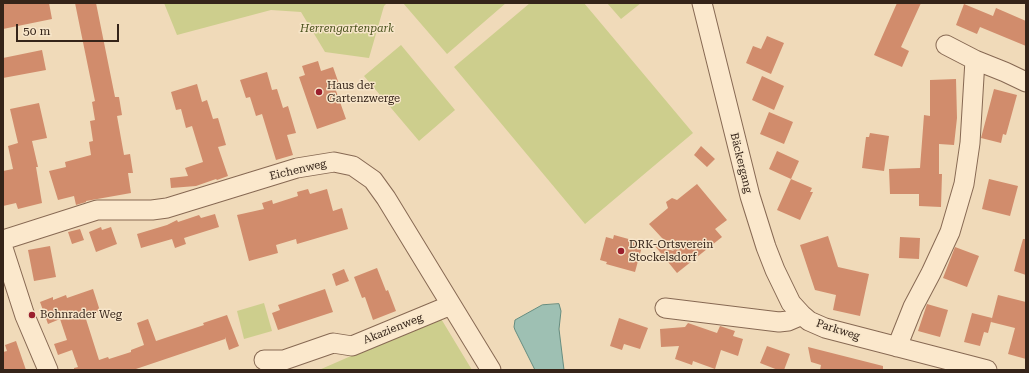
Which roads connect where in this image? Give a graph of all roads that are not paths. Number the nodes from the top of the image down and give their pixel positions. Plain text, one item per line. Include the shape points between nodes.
1 (702, 3) edge
2 (946, 45) dead end
3 (975, 60) junction
4 (1026, 82) edge
5 (3, 240) edge
6 (3, 248) edge
7 (8, 284) edge
8 (451, 305) junction
9 (665, 308) dead end
10 (802, 315) junction
11 (897, 347) junction
12 (264, 360) dead end
13 (48, 370) edge
14 (491, 370) edge
15 (987, 370) edge

1 - 10 street, Bäckergang via 750,196 766,247 788,298
2 - 3 street
3 - 4 street
3 - 11 street via 970,143 964,184 950,232 932,273 912,307
5 - 8 street, Eichenweg via 97,210 167,208 297,168 334,162 353,166 373,180
6 - 7 street
7 - 13 street
8 - 12 street, Akazienweg via 352,346 333,342 284,360
8 - 14 street, Eichenweg
9 - 10 street, Parkweg via 780,322
10 - 11 street, Parkweg via 825,328
11 - 15 street, Parkweg

